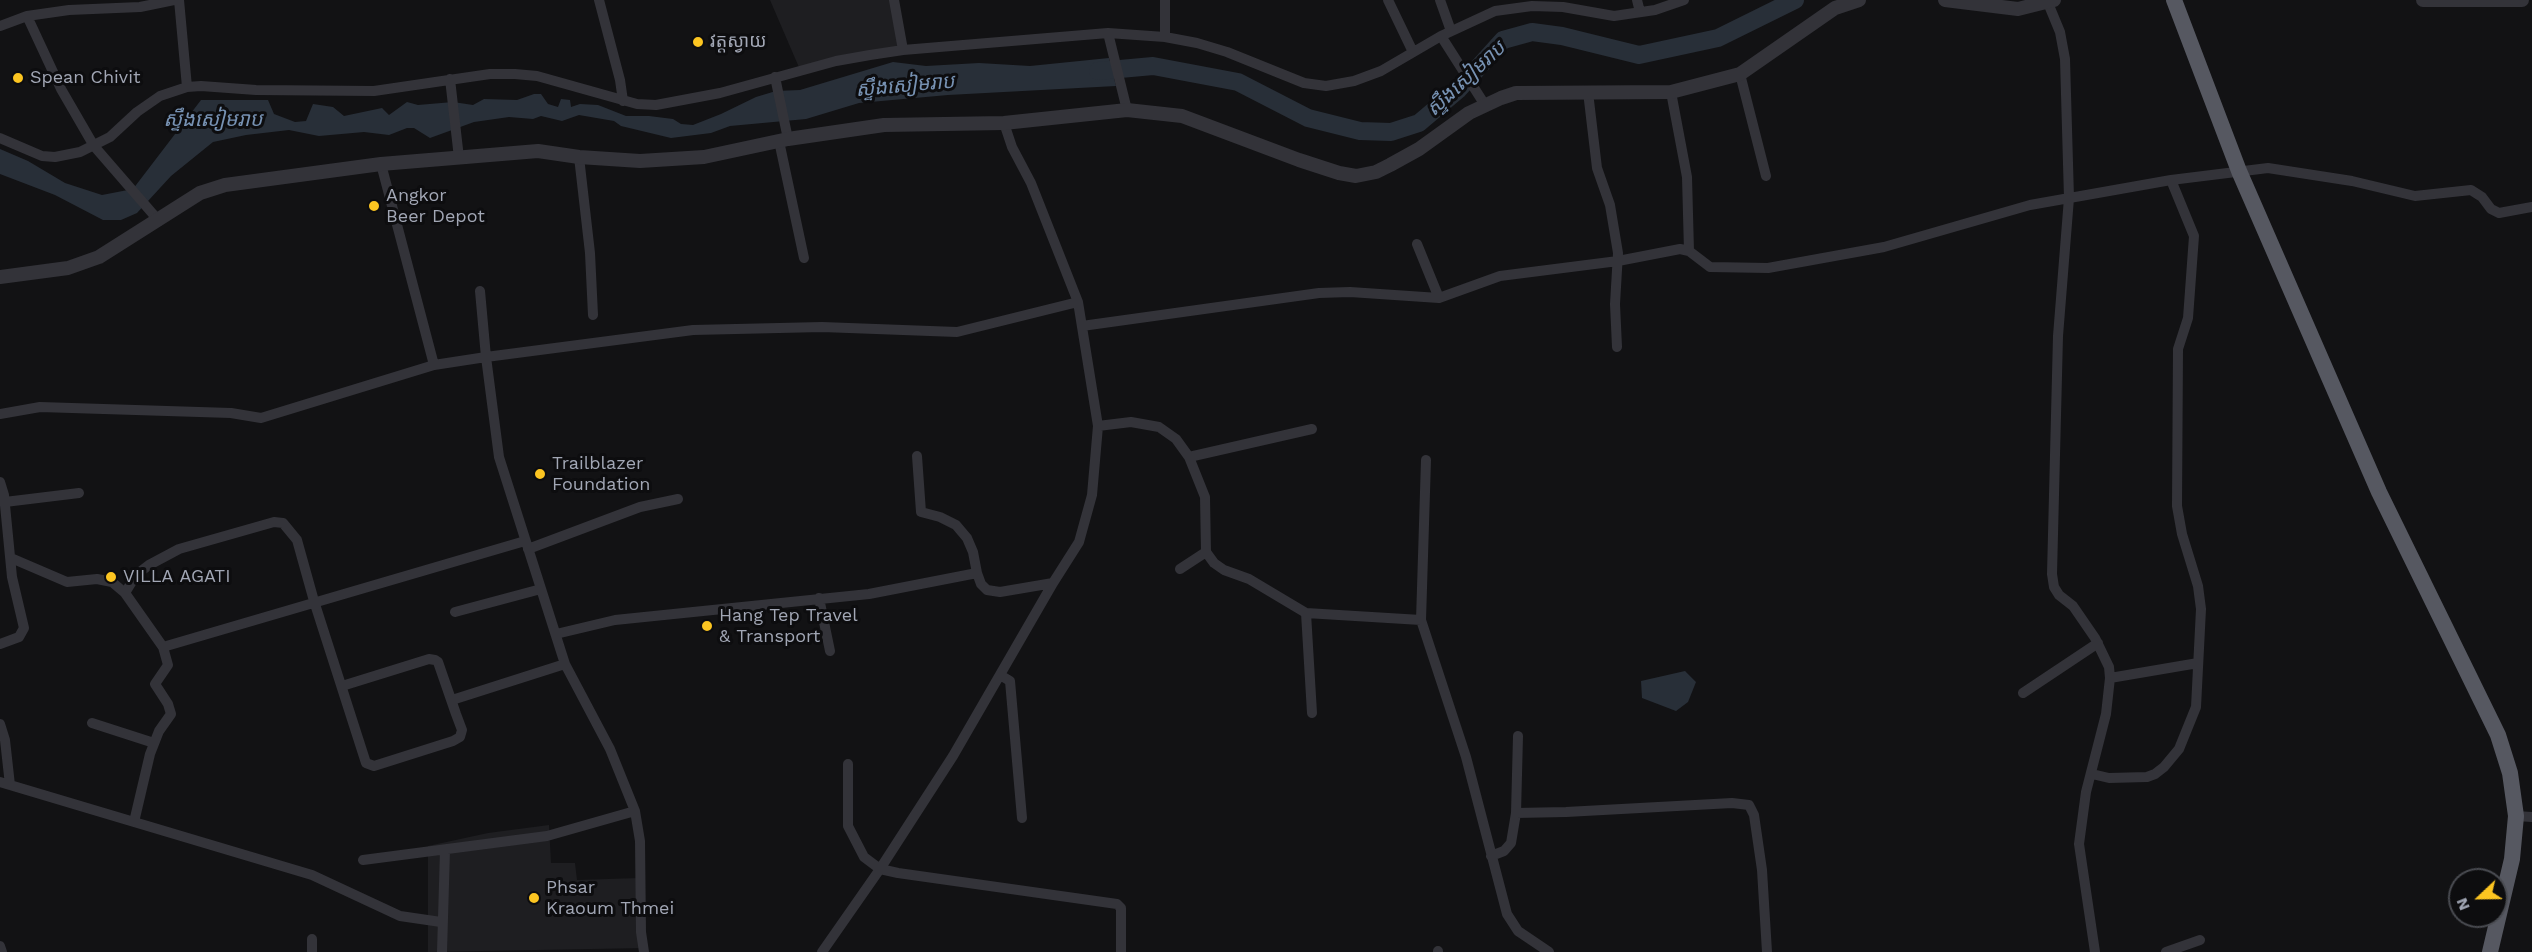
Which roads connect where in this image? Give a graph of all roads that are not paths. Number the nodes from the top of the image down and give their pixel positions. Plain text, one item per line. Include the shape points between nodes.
1 (174, 0) edge
2 (179, 0) edge
3 (598, 0) edge
4 (894, 0) edge
5 (1165, 0) edge
6 (1388, 0) edge
7 (1440, 0) edge
8 (1638, 0) edge
9 (1684, 0) edge
10 (1859, 0) edge
11 (1945, 0) edge
12 (2174, 0) edge
13 (2423, 0) edge
14 (2522, 0) edge
15 (2051, 2) edge
16 (69, 5) edge
17 (1640, 12) junction
18 (27, 16) junction
19 (0, 26) edge
20 (1451, 31) junction
21 (1441, 36) junction
22 (1165, 37) junction
23 (1109, 38) junction
24 (903, 50) junction
25 (1413, 52) junction
26 (1740, 74) junction
27 (776, 82) junction
28 (450, 85) junction
29 (187, 87) junction
30 (1588, 92) junction
31 (1671, 92) junction
32 (623, 101) junction
33 (1125, 104) junction
34 (1485, 105) junction
35 (1004, 123) junction
36 (784, 135) junction
37 (0, 138) edge
38 (94, 146) junction
39 (579, 157) junction
40 (459, 158) junction
41 (381, 164) junction
42 (2239, 171) junction
43 (1766, 176) dead end
44 (2171, 180) junction
45 (2069, 198) junction
46 (2532, 207) edge
47 (155, 215) junction
48 (1417, 244) dead end
49 (1689, 251) junction
50 (804, 258) dead end
51 (1618, 261) junction
52 (0, 277) edge
53 (480, 291) dead end
54 (1439, 298) junction
55 (1078, 302) junction
56 (592, 315) dead end
57 (1082, 327) junction
58 (1617, 347) dead end
59 (486, 357) junction
60 (434, 365) junction
61 (0, 414) edge
62 (1098, 426) junction
63 (1312, 429) dead end
64 (917, 456) dead end
65 (1189, 457) junction
66 (1426, 460) dead end
67 (0, 482) edge
68 (79, 493) dead end
69 (678, 499) dead end
70 (5, 502) junction
71 (527, 545) junction
72 (1206, 552) junction
73 (11, 558) junction
74 (1180, 569) dead end
75 (977, 573) junction
76 (1053, 583) junction
77 (541, 589) junction
78 (125, 593) junction
79 (819, 598) junction
80 (314, 601) junction
81 (455, 612) dead end
82 (1306, 613) junction
83 (1421, 620) junction
84 (556, 634) junction
85 (2097, 643) junction
86 (0, 644) edge
87 (162, 647) junction
88 (830, 651) dead end
89 (2198, 663) junction
90 (565, 664) junction
91 (1000, 675) junction
92 (2110, 678) junction
93 (342, 686) junction
94 (2023, 693) dead end
95 (452, 700) junction
96 (1312, 713) dead end
97 (92, 723) dead end
98 (0, 724) edge
99 (1518, 736) dead end
100 (154, 743) junction
101 (848, 764) dead end
102 (2092, 774) junction
103 (5, 783) edge
104 (635, 811) junction
105 (1516, 813) junction
106 (2524, 816) edge
107 (1022, 818) dead end
108 (134, 822) junction
109 (445, 850) junction
110 (1491, 856) junction
111 (363, 860) dead end
112 (880, 869) junction
113 (441, 922) junction
114 (312, 939) dead end
115 (2200, 940) dead end
116 (0, 946) edge
117 (2, 952) edge
118 (312, 952) edge
119 (442, 952) edge
120 (644, 952) edge
121 (822, 952) edge
122 (1121, 952) edge
123 (1549, 952) edge
124 (1767, 952) edge
125 (2095, 952) edge
126 (2166, 952) edge
127 (2490, 952) edge

1 - 16 street via 140,7
2 - 29 street
3 - 32 street
4 - 24 street
5 - 22 street
6 - 25 street
7 - 20 street
8 - 17 street
9 - 17 street
10 - 26 street via 1835,8
11 - 15 street via 2018,9
12 - 42 highway
13 - 14 street
15 - 45 street via 2065,59
16 - 18 street
17 - 20 street via 1614,16 1532,6 1495,11
18 - 19 street
18 - 38 street via 61,89
20 - 21 street
21 - 25 street
21 - 34 street
22 - 23 street
22 - 25 street via 1227,52 1304,83 1326,86 1381,71
23 - 24 street
23 - 33 street
24 - 27 street via 836,61
26 - 31 street
26 - 43 street
27 - 32 street via 656,105
27 - 36 street
28 - 29 street via 374,91
28 - 32 street via 490,74 537,76
28 - 40 street
29 - 38 street via 150,102
30 - 31 street
30 - 34 street via 1524,92
30 - 51 street via 1597,168 1610,206
31 - 49 street via 1687,177
33 - 34 street via 1182,117 1299,160 1356,176 1390,165
33 - 35 street
35 - 36 street via 884,125
35 - 55 street
36 - 39 street via 704,157
36 - 50 street
37 - 38 street via 48,157
38 - 47 street
39 - 40 street via 537,151
39 - 56 street via 590,253
40 - 41 street
41 - 47 street via 225,185
41 - 60 street
42 - 44 street
42 - 46 street via 2268,168 2415,196 2471,190 2499,213
42 - 106 highway via 2379,492 2498,735
44 - 45 street
44 - 89 street via 2194,236 2188,318 2178,349 2177,507 2198,586
45 - 49 street via 2030,205 1884,247 1768,268 1710,267
45 - 85 street via 2058,336 2052,574 2059,596 2073,606
47 - 52 street via 99,257 68,268
48 - 54 street
49 - 51 street via 1680,249
51 - 54 street via 1500,276
51 - 58 street
53 - 59 street
54 - 57 street via 1318,293
55 - 57 street
55 - 59 street via 957,332 822,327 693,330
57 - 62 street
59 - 60 street
59 - 71 street via 499,457
60 - 61 street via 261,418 231,413 51,407
62 - 65 street via 1131,422 1159,426 1176,439
62 - 76 street via 1092,495 1079,542
63 - 65 street
64 - 75 street via 921,512 956,525 967,538
65 - 72 street via 1205,497
66 - 83 street
67 - 70 street
68 - 70 street
69 - 71 street via 640,507
70 - 73 street
71 - 77 street
71 - 80 street
72 - 74 street
72 - 82 street via 1224,570 1249,579
73 - 78 street via 61,580 112,582
73 - 86 street via 24,628 19,637
75 - 76 street via 987,590 1000,592
75 - 79 street via 869,594
76 - 91 street
77 - 81 street
77 - 84 street
78 - 80 street via 136,575 179,549 274,522 283,523 297,540
78 - 87 street
79 - 84 street via 615,620
79 - 88 street
80 - 87 street
80 - 93 street
82 - 83 street
82 - 96 street
83 - 110 street via 1466,757
84 - 90 street
85 - 92 street
85 - 94 street
87 - 100 street via 168,665 155,684 171,714
89 - 92 street
89 - 102 street via 2192,722 2180,749 2164,767 2147,777 2109,778
90 - 95 street
90 - 104 street via 610,749
91 - 107 street via 1010,681
91 - 112 street
92 - 102 street
93 - 95 street via 429,659 438,662
93 - 95 street via 363,759 369,765 460,737 462,730
97 - 100 street
98 - 103 street via 5,740
99 - 105 street
100 - 108 street
101 - 112 street via 848,826 864,857
102 - 125 street via 2079,844
103 - 108 street
104 - 109 street via 548,836
104 - 120 street via 640,841
105 - 110 street via 1511,843
105 - 124 street via 1749,805 1762,870
106 - 127 highway
108 - 113 street via 312,875 400,916
109 - 111 street
109 - 113 street
110 - 123 street via 1511,923
112 - 121 street
112 - 122 street via 1117,904 1121,908
113 - 119 street
114 - 118 street
115 - 126 street
116 - 117 street

